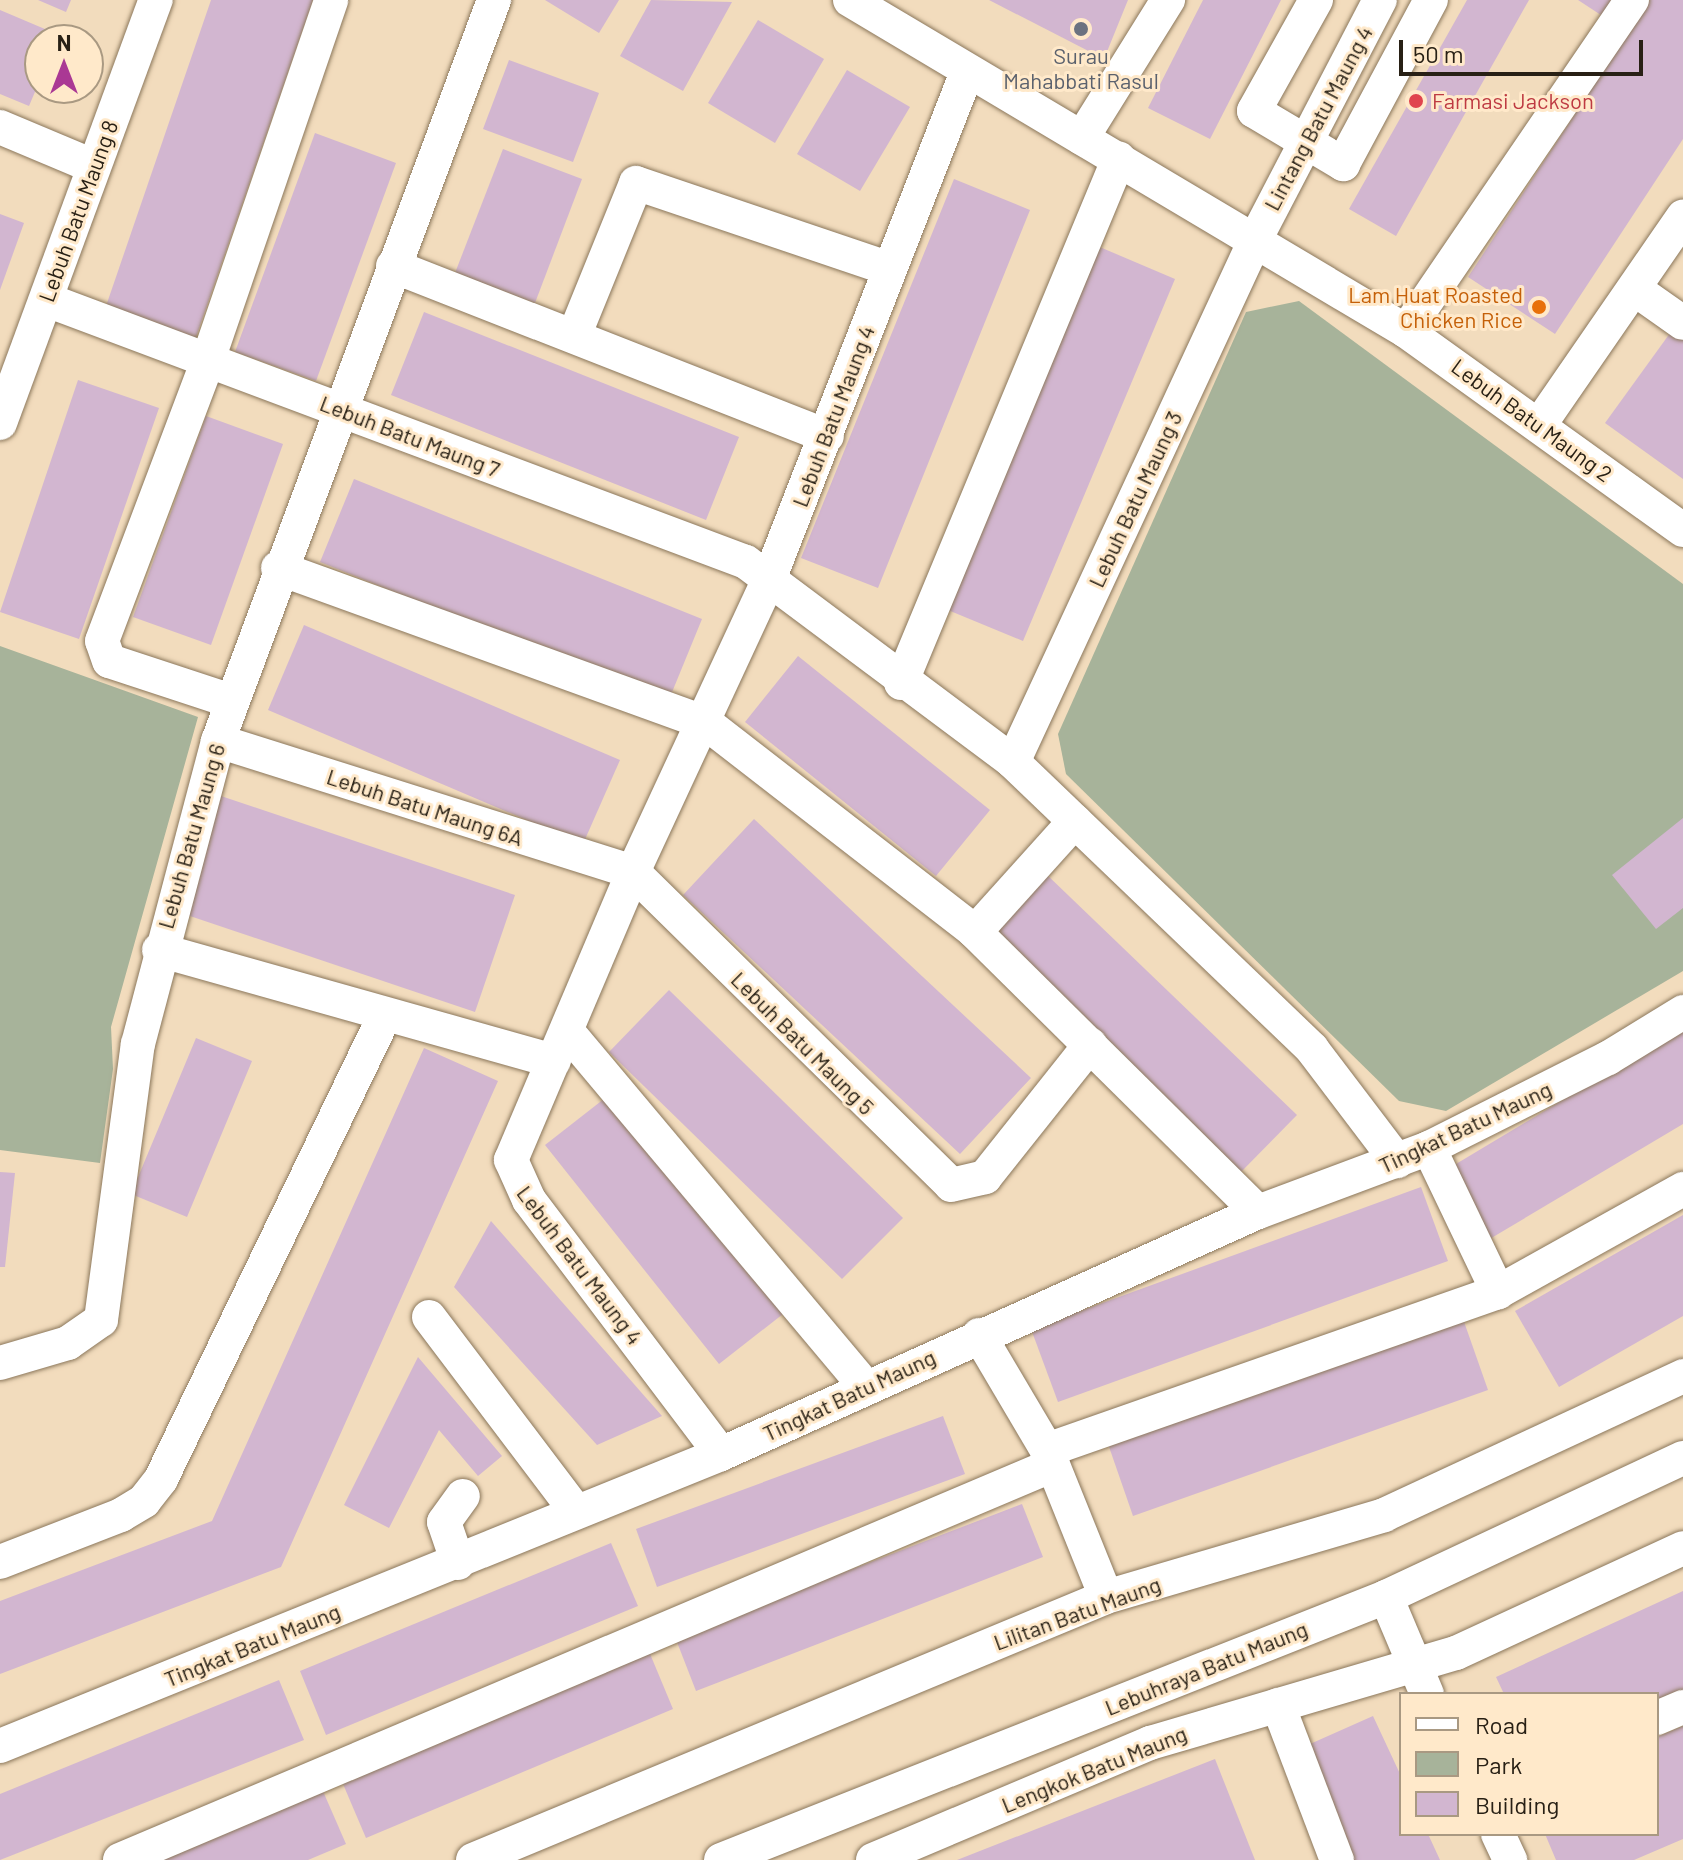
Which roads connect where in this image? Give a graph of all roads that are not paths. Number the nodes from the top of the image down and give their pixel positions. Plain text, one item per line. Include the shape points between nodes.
1 (156, 0) edge
2 (331, 0) edge
3 (494, 0) edge
4 (850, 0) edge
5 (1168, 0) edge
6 (1316, 0) edge
7 (1380, 0) edge
8 (1431, 0) edge
9 (1632, 0) edge
10 (967, 72) junction
11 (0, 127) edge
12 (1082, 138) junction
13 (1305, 142) junction
14 (1119, 158) junction
15 (93, 166) junction
16 (1683, 217) edge
17 (1257, 236) junction
18 (393, 266) junction
19 (890, 269) junction
20 (1636, 290) junction
21 (47, 300) junction
22 (1683, 323) edge
23 (1406, 331) junction
24 (574, 336) junction
25 (208, 360) junction
26 (338, 409) junction
27 (0, 423) edge
28 (1540, 424) junction
29 (827, 436) junction
30 (1683, 530) edge
31 (278, 568) junction
32 (770, 577) junction
33 (901, 683) junction
34 (231, 701) junction
35 (706, 723) junction
36 (218, 741) junction
37 (1013, 762) junction
38 (1075, 821) junction
39 (633, 872) junction
40 (975, 932) junction
41 (159, 950) junction
42 (1683, 1012) edge
43 (385, 1015) junction
44 (1090, 1045) junction
45 (560, 1046) junction
46 (1429, 1148) junction
47 (1397, 1161) junction
48 (1683, 1189) edge
49 (1258, 1212) junction
50 (1498, 1292) junction
51 (429, 1317) dead end
52 (979, 1335) junction
53 (0, 1363) edge
54 (1683, 1376) edge
55 (867, 1388) junction
56 (721, 1454) junction
57 (1050, 1458) junction
58 (1683, 1458) edge
59 (463, 1496) dead end
60 (575, 1510) junction
61 (1683, 1548) edge
62 (0, 1562) edge
63 (458, 1563) junction
64 (1106, 1597) junction
65 (1386, 1597) junction
66 (1420, 1681) edge
67 (1278, 1705) junction
68 (1683, 1707) edge
69 (1659, 1717) edge
70 (0, 1746) edge
71 (1144, 1767) dead end
72 (1499, 1836) edge
73 (120, 1860) edge
74 (473, 1860) edge
75 (721, 1860) edge
76 (873, 1860) edge
77 (912, 1860) edge
78 (1337, 1860) edge
79 (1510, 1860) edge

1 - 15 street, Lebuh Batu Maung 8
2 - 25 street
3 - 18 street, Lebuh Batu Maung 6
4 - 10 street
5 - 12 street
6 - 13 street via 1254,111
7 - 13 street, Lintang Batu Maung 4
8 - 13 street via 1343,164
9 - 23 street
10 - 12 street
10 - 19 street, Lebuh Batu Maung 4
11 - 15 street
12 - 14 street
13 - 17 street, Lintang Batu Maung 4
14 - 17 street
14 - 33 street
15 - 21 street, Lebuh Batu Maung 8
16 - 20 street
17 - 23 street, Lebuh Batu Maung 2
17 - 37 street, Lebuh Batu Maung 3
18 - 24 street
18 - 26 street, Lebuh Batu Maung 6
19 - 24 street via 636,183
19 - 29 street, Lebuh Batu Maung 4
20 - 22 street
20 - 28 street
21 - 25 street, Lebuh Batu Maung 7
21 - 27 street, Lebuh Batu Maung 8
23 - 28 street, Lebuh Batu Maung 2
24 - 29 street
25 - 26 street, Lebuh Batu Maung 7
25 - 34 street via 101,652 109,661
26 - 31 street, Lebuh Batu Maung 6
26 - 32 street, Lebuh Batu Maung 7 via 746,562
28 - 30 street, Lebuh Batu Maung 2
29 - 32 street, Lebuh Batu Maung 4
31 - 34 street, Lebuh Batu Maung 6
31 - 35 street
32 - 33 street
32 - 35 street, Lebuh Batu Maung 4
33 - 37 street
34 - 36 street, Lebuh Batu Maung 6
35 - 39 street, Lebuh Batu Maung 4
35 - 40 street
36 - 39 street, Lebuh Batu Maung 6A
36 - 41 street, Lebuh Batu Maung 6
37 - 38 street
38 - 40 street
38 - 47 street via 1312,1049
39 - 44 street, Lebuh Batu Maung 5 via 936,1175 969,1185 985,1177
39 - 45 street, Lebuh Batu Maung 4
40 - 44 street
41 - 43 street
41 - 53 street, Lebuh Batu Maung 6 via 138,1044 101,1320 68,1343
42 - 46 street, Tingkat Batu Maung via 1608,1058
43 - 45 street
43 - 62 street via 161,1479 144,1501 121,1515
44 - 49 street
45 - 55 street
45 - 56 street, Lebuh Batu Maung 4 via 515,1143 516,1179
46 - 47 street, Tingkat Batu Maung
46 - 50 street
47 - 49 street, Tingkat Batu Maung
48 - 50 street
49 - 52 street, Tingkat Batu Maung
50 - 57 street
51 - 60 street
52 - 55 street, Tingkat Batu Maung
52 - 57 street
54 - 64 street, Lilitan Batu Maung via 1384,1515
55 - 56 street, Tingkat Batu Maung
56 - 60 street, Tingkat Batu Maung
57 - 64 street
57 - 73 street
58 - 65 street, Lebuhraya Batu Maung
59 - 63 street via 444,1522
60 - 63 street, Tingkat Batu Maung
61 - 66 street, Lengkok Batu Maung
63 - 70 street, Tingkat Batu Maung
64 - 74 street, Lilitan Batu Maung
65 - 66 street
65 - 75 street, Lebuhraya Batu Maung
66 - 67 street, Lengkok Batu Maung
67 - 76 street, Lengkok Batu Maung via 1150,1743
67 - 78 street
68 - 69 street
71 - 77 street
72 - 79 street

